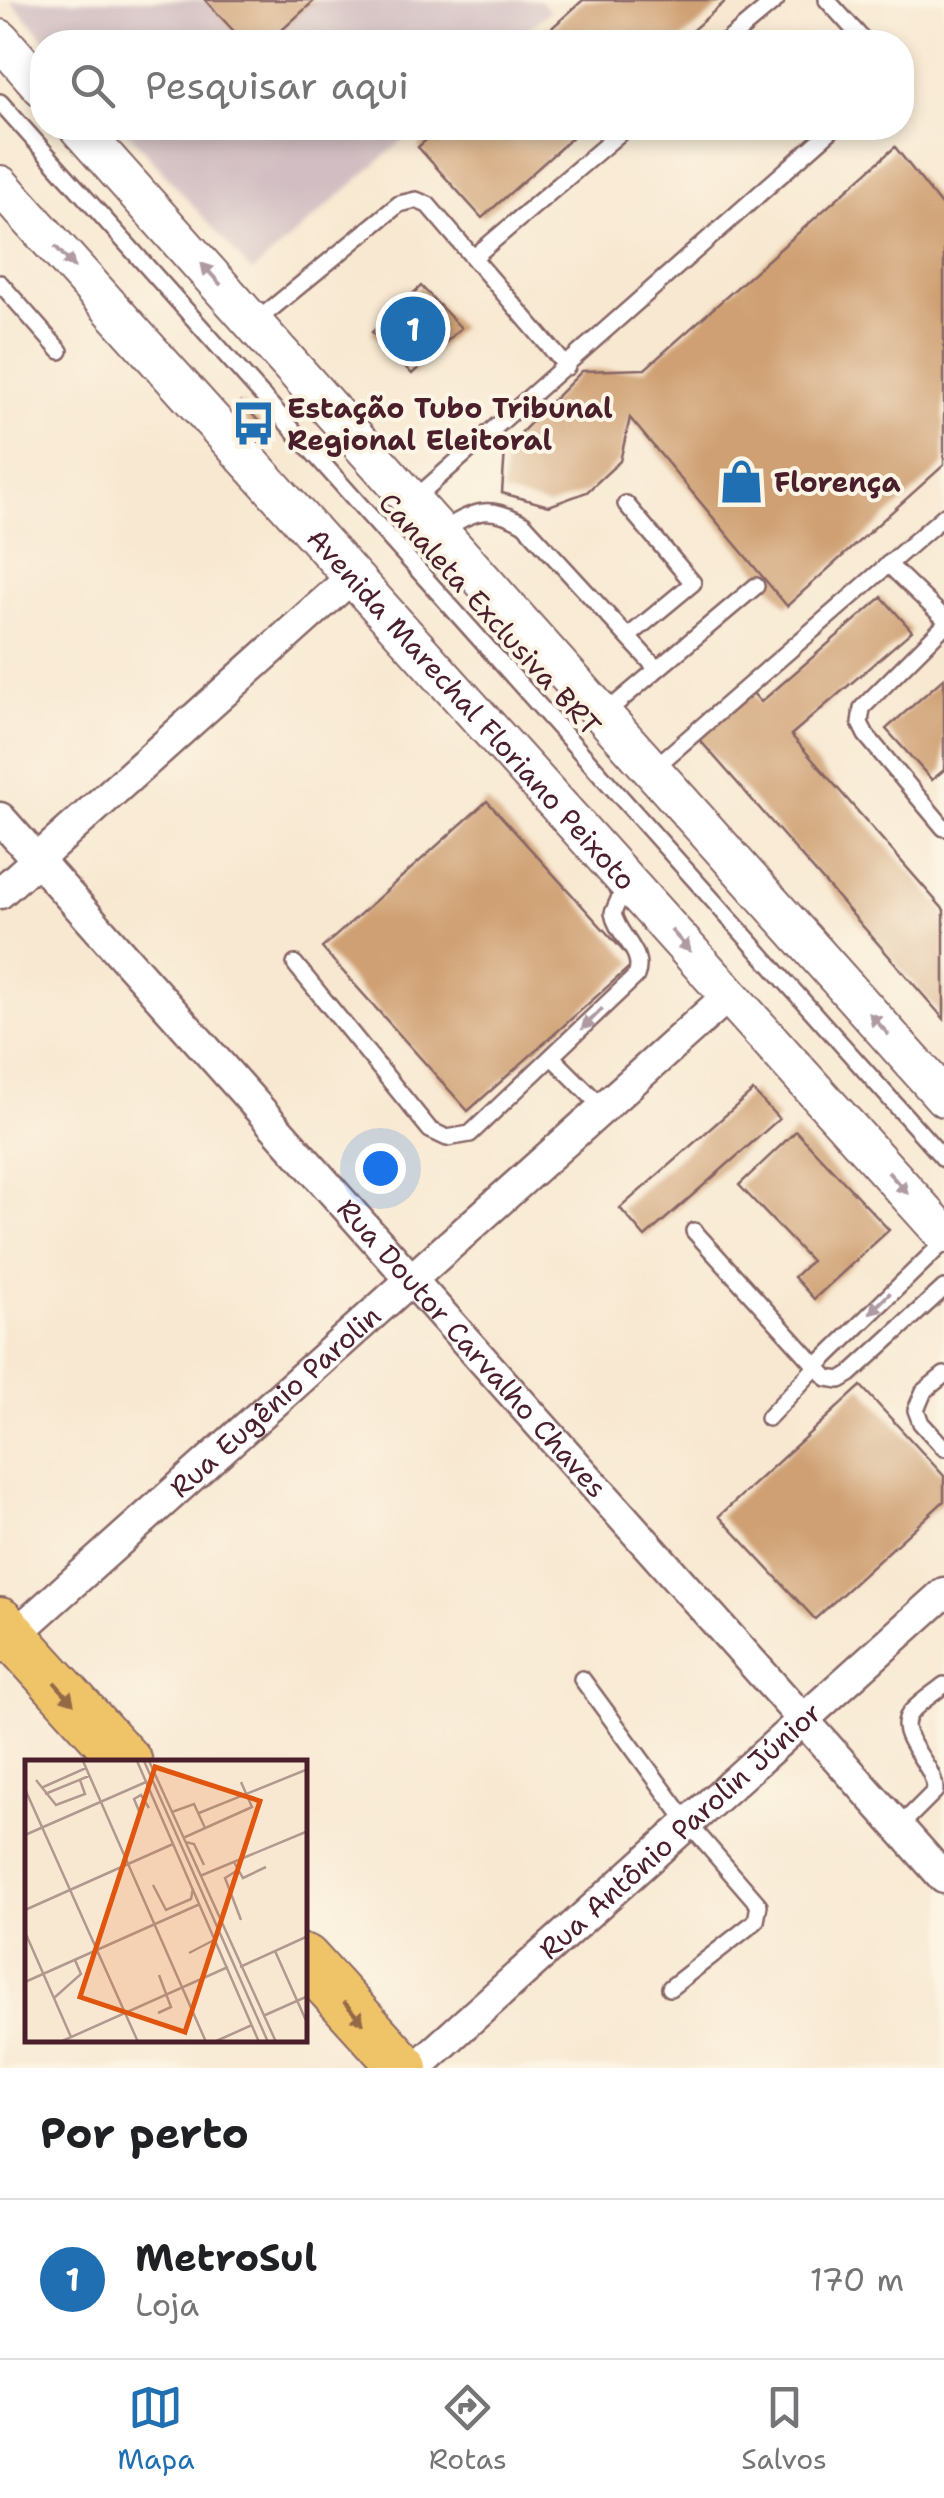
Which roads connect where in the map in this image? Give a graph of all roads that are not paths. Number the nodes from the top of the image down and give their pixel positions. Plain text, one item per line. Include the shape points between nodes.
1 (776, 0) edge
2 (827, 0) edge
3 (740, 30) edge
4 (854, 30) edge
5 (0, 39) edge
6 (30, 73) edge
7 (0, 102) edge
8 (30, 136) edge
9 (34, 140) edge
10 (90, 140) edge
11 (612, 140) edge
12 (821, 140) edge
13 (0, 184) edge
14 (474, 257) junction
15 (0, 283) edge
16 (254, 323) junction
17 (60, 352) dead end
18 (567, 367) junction
19 (413, 500) junction
20 (626, 504) dead end
21 (944, 516) edge
22 (440, 531) junction
23 (888, 564) junction
24 (352, 577) junction
25 (756, 586) dead end
26 (944, 622) edge
27 (630, 636) junction
28 (658, 669) junction
29 (604, 714) junction
30 (653, 768) junction
31 (0, 818) edge
32 (944, 828) edge
33 (37, 860) junction
34 (627, 881) junction
35 (0, 893) edge
36 (296, 964) dead end
37 (730, 996) junction
38 (553, 1058) junction
39 (944, 1097) edge
40 (603, 1108) junction
41 (944, 1158) edge
42 (694, 1231) dead end
43 (944, 1234) edge
44 (944, 1242) edge
45 (412, 1280) junction
46 (944, 1288) edge
47 (817, 1366) junction
48 (944, 1374) edge
49 (768, 1418) dead end
50 (944, 1448) edge
51 (944, 1593) edge
52 (4, 1636) edge
53 (582, 1679) dead end
54 (944, 1685) edge
55 (803, 1720) junction
56 (125, 1760) edge
57 (688, 1824) junction
58 (899, 1827) junction
59 (944, 1878) edge
60 (308, 1962) edge
61 (670, 1988) dead end
62 (404, 2068) edge
63 (416, 2068) edge

1 - 3 lane
2 - 4 lane
5 - 6 street
7 - 8 lane, Canaleta Exclusiva BRT
9 - 41 lane, Canaleta Exclusiva BRT
16 -> 10 street
11 - 14 lane
12 - 18 lane
13 -> 24 street, Avenida Marechal Floriano Peixoto
14 - 16 lane via 428,206 416,200 399,204
14 - 18 lane
15 - 17 lane
16 - 19 street
18 - 19 lane
19 - 22 street
20 - 27 lane via 693,583
21 - 23 lane
22 - 27 lane via 469,514 501,510 524,524
22 - 29 street
23 - 26 lane
23 - 30 lane
24 - 33 street
24 - 34 street, Avenida Marechal Floriano Peixoto
25 - 28 lane
26 - 32 lane via 862,708 860,722
27 - 28 lane
28 - 29 lane
29 - 30 street
39 -> 30 street
31 - 33 street, Rua Doutor Carvalho Chaves
33 - 35 street
33 - 45 street, Rua Doutor Carvalho Chaves
34 -> 37 street, Avenida Marechal Floriano Peixoto
34 -> 38 lane via 613,913 636,953 636,976
36 - 38 lane via 430,1130 448,1138 470,1134
37 - 40 street, Rua Eugênio Parolin
37 -> 43 street, Avenida Marechal Floriano Peixoto
38 - 40 lane
40 - 45 street, Rua Eugênio Parolin
42 - 47 lane
44 -> 47 lane
45 - 52 street, Rua Eugênio Parolin
45 - 55 street, Rua Doutor Carvalho Chaves
46 - 47 lane via 850,1374 827,1378
47 - 49 lane
48 - 50 lane via 924,1391 916,1410
51 - 55 street, Rua Antônio Parolin Júnior
52 -> 56 main road
53 - 57 lane
54 - 58 lane via 904,1722 936,1777 936,1791
55 - 57 street, Rua Antônio Parolin Júnior
55 - 58 street, Rua Doutor Carvalho Chaves
57 - 61 lane via 760,1914
57 - 63 street, Rua Antônio Parolin Júnior
58 - 59 street, Rua Doutor Carvalho Chaves
60 -> 62 main road

